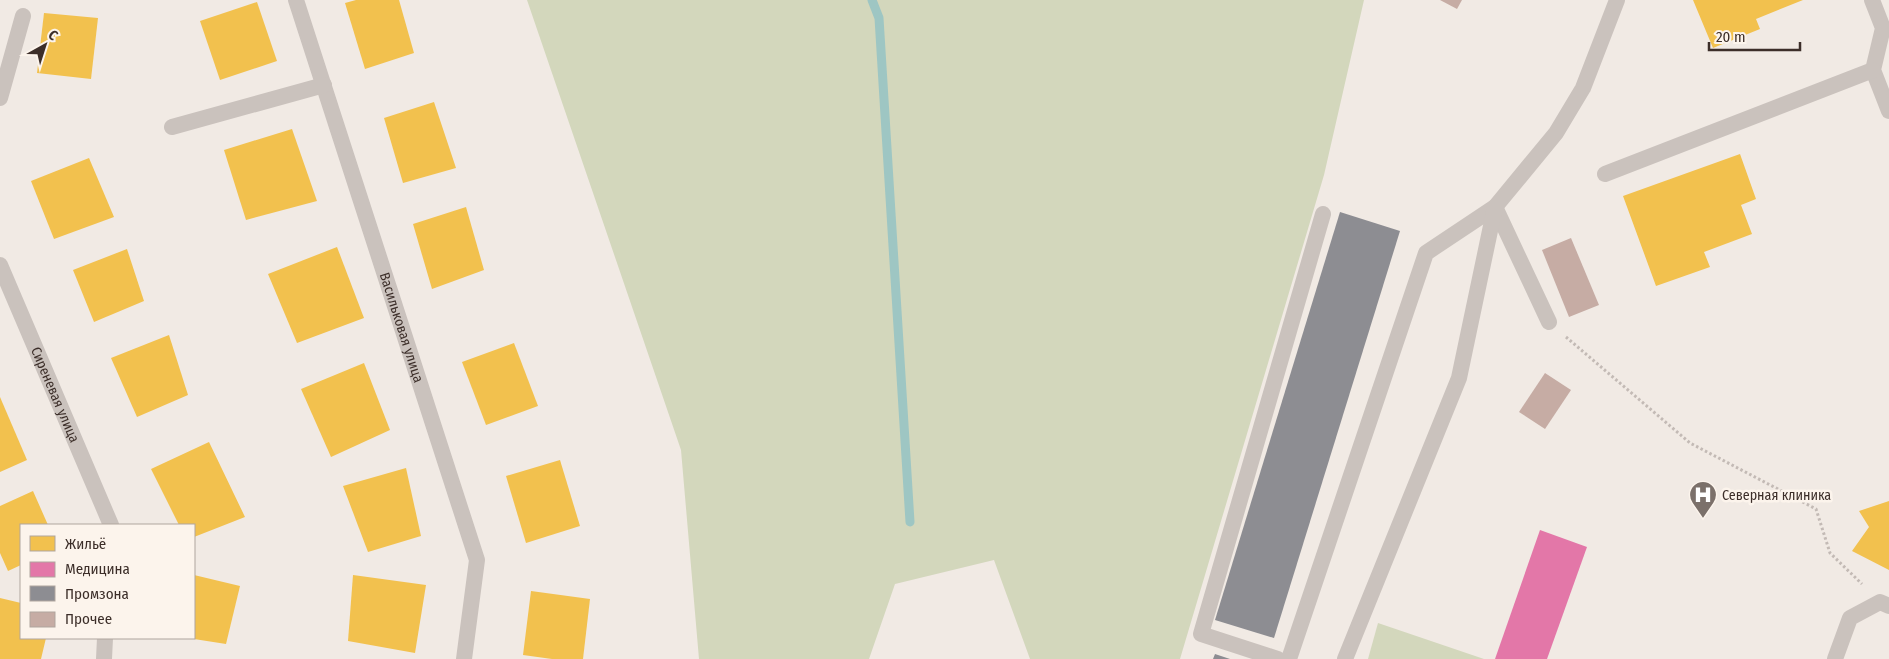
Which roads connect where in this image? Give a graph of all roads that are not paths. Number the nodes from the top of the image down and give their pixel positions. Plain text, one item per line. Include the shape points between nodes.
1 (296, 0) edge
2 (1617, 0) edge
3 (1872, 0) edge
4 (23, 16) dead end
5 (1873, 70) junction
6 (324, 85) junction
7 (0, 98) edge
8 (1889, 111) edge
9 (172, 127) dead end
10 (1606, 174) dead end
11 (1495, 207) junction
12 (1324, 214) dead end
13 (0, 265) edge
14 (1549, 322) road end
15 (111, 524) edge
16 (1885, 604) edge
17 (105, 639) edge
18 (104, 659) edge
19 (464, 659) edge
20 (1278, 659) edge
21 (1289, 659) edge
22 (1344, 659) edge
23 (1835, 659) edge

1 - 6 lane, Васильковая улица
2 - 11 lane via 1583,88 1556,133
3 - 5 lane via 1883,28
4 - 7 lane
5 - 8 lane
5 - 10 lane
6 - 9 lane
6 - 19 lane, Васильковая улица via 477,560
11 - 14 lane
11 - 21 lane via 1426,253
11 - 22 lane via 1459,378
12 - 20 lane via 1201,634
13 - 15 lane, Сиреневая улица
16 - 23 lane via 1850,618
17 - 18 lane

